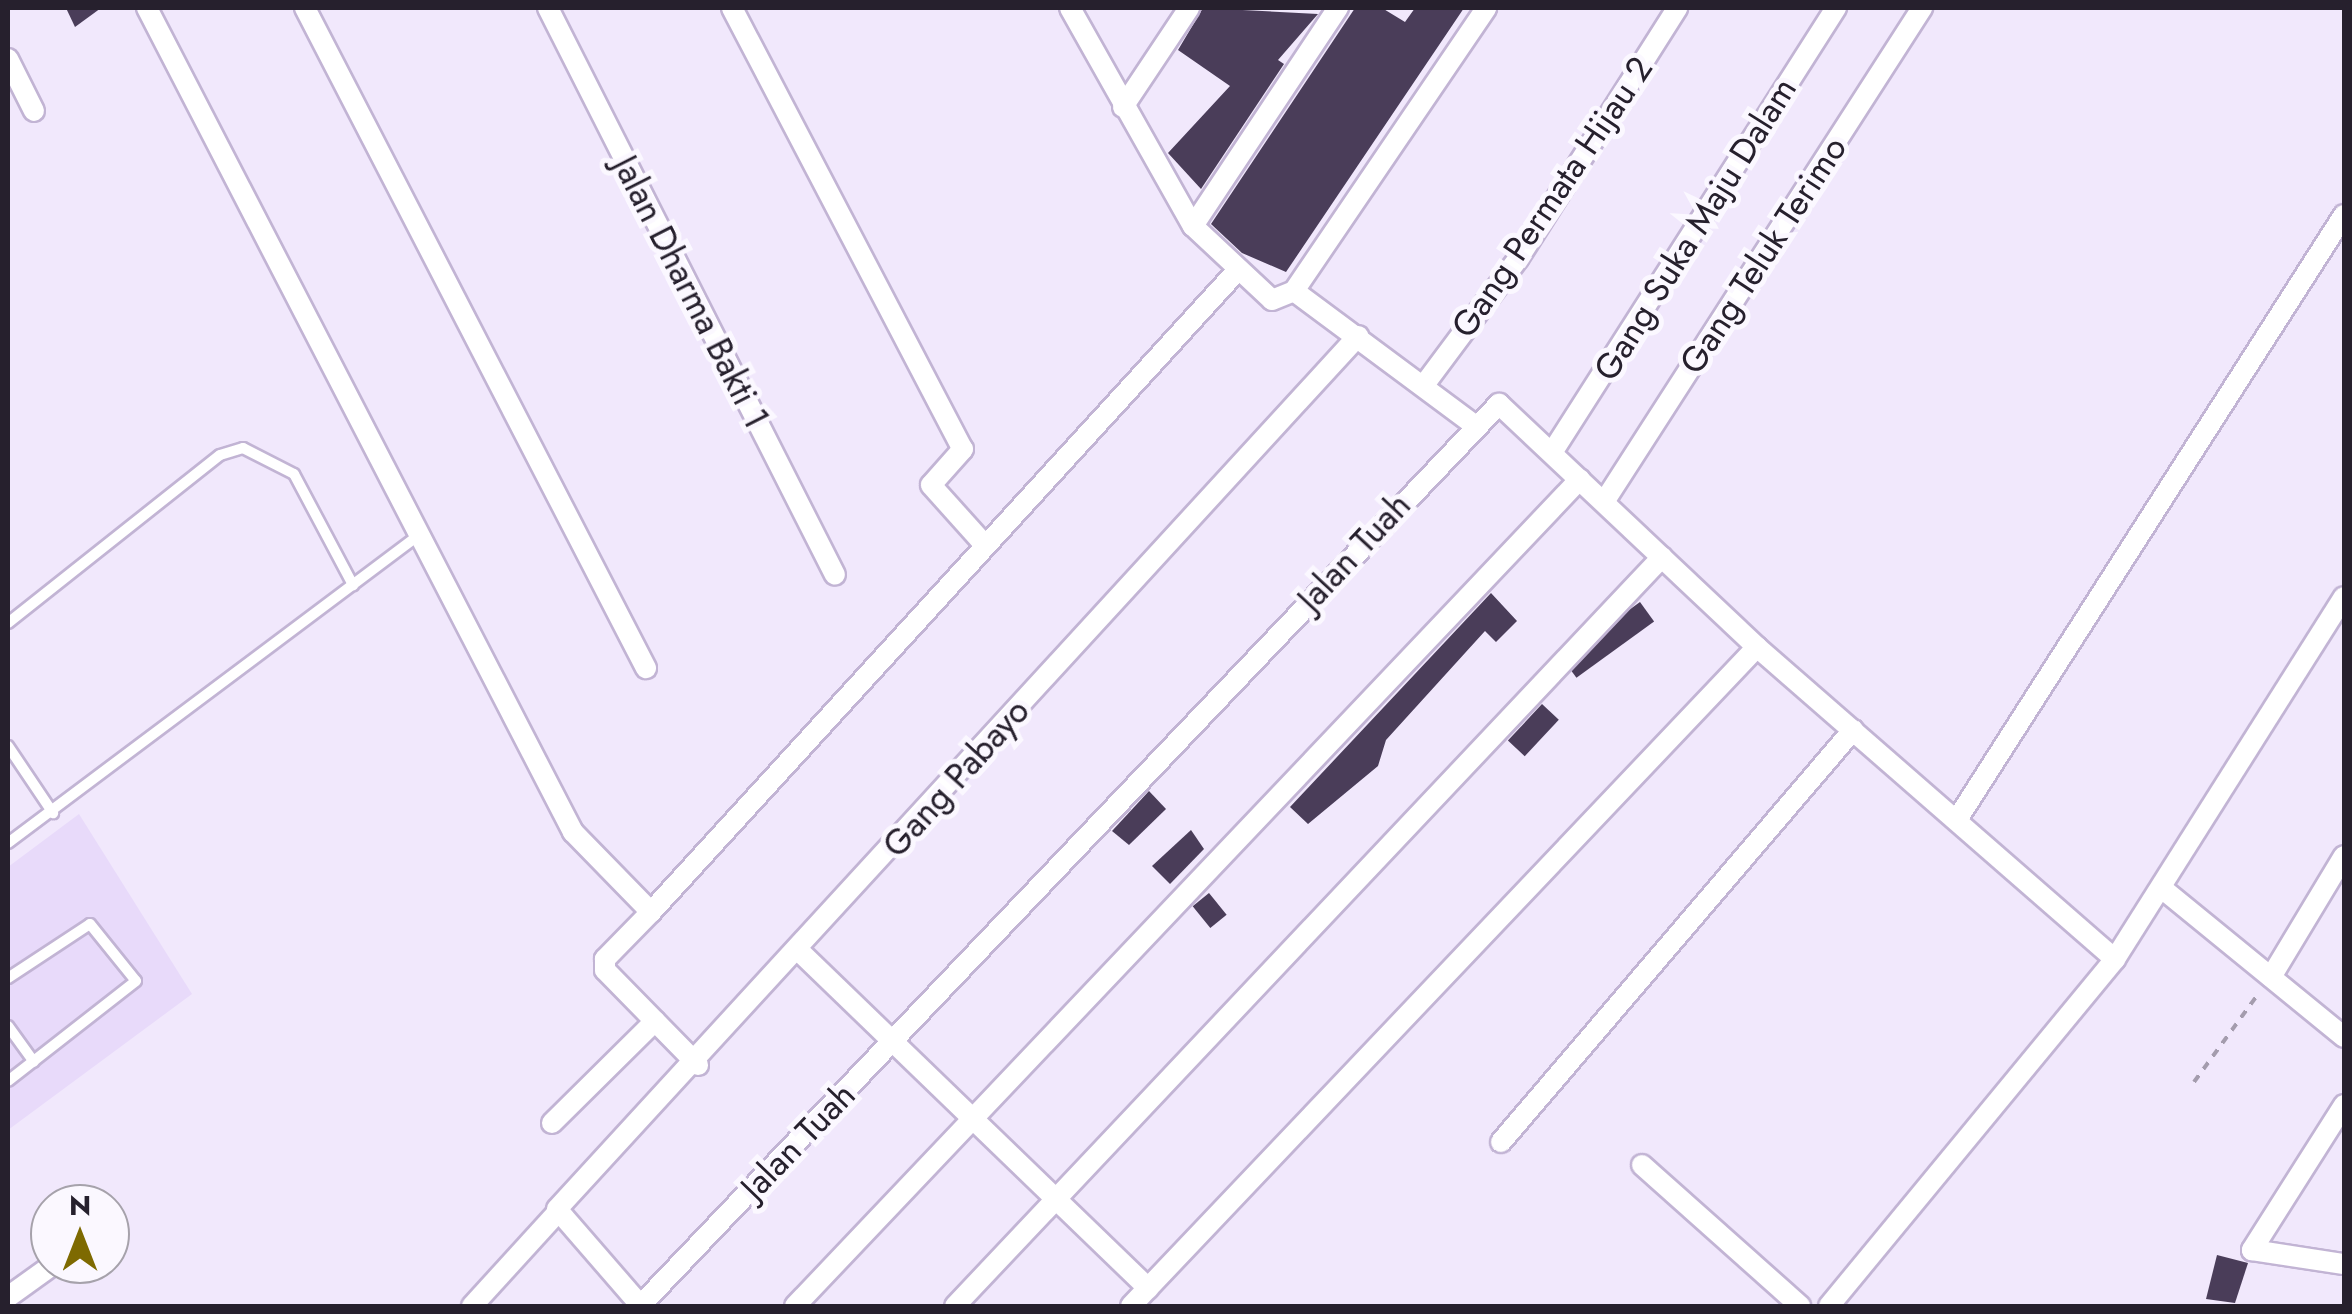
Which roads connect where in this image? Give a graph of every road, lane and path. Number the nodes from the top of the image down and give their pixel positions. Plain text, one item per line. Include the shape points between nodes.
1 (147, 8) edge
2 (305, 8) edge
3 (548, 8) edge
4 (732, 8) edge
5 (1070, 8) edge
6 (1190, 8) edge
7 (1338, 8) edge
8 (1486, 8) edge
9 (1676, 8) edge
10 (1836, 8) edge
11 (1922, 8) edge
12 (8, 59) edge
13 (1123, 107) junction
14 (34, 111) dead end
15 (2344, 216) edge
16 (1193, 226) junction
17 (1236, 272) junction
18 (1287, 295) junction
19 (1358, 336) junction
20 (1424, 384) junction
21 (1473, 424) junction
22 (1554, 451) junction
23 (1580, 479) junction
24 (1604, 502) junction
25 (419, 535) junction
26 (984, 544) junction
27 (1662, 557) junction
28 (835, 575) dead end
29 (352, 586) junction
30 (2344, 596) edge
31 (8, 623) edge
32 (2338, 625) edge
33 (1757, 648) junction
34 (646, 668) dead end
35 (1853, 730) junction
36 (8, 746) edge
37 (53, 813) junction
38 (1958, 818) junction
39 (8, 843) edge
40 (2344, 856) edge
41 (2164, 890) junction
42 (651, 912) junction
43 (798, 950) junction
44 (2114, 959) junction
45 (2271, 977) junction
46 (8, 978) edge
47 (655, 1022) junction
48 (8, 1026) edge
49 (2344, 1037) edge
50 (890, 1046) junction
51 (34, 1062) junction
52 (698, 1065) junction
53 (8, 1080) edge
54 (2194, 1082) dead end
55 (2344, 1106) edge
56 (973, 1122) junction
57 (552, 1124) dead end
58 (1501, 1142) dead end
59 (1642, 1165) dead end
60 (1054, 1200) junction
61 (558, 1216) junction
62 (2344, 1264) edge
63 (30, 1281) edge
64 (1148, 1288) junction
65 (8, 1297) edge
66 (472, 1306) edge
67 (640, 1306) edge
68 (795, 1306) edge
69 (955, 1306) edge
70 (1131, 1306) edge
71 (1800, 1306) edge
72 (1829, 1306) edge

1 - 25 street
2 - 34 street
3 - 28 street, Jalan Dharma Bakti 1
4 - 26 street via 963,449 931,485
5 - 13 street
6 - 13 street
7 - 16 street
8 - 18 street
9 - 20 street, Gang Permata Hijau 2 via 1518,259
10 - 22 street, Gang Suka Maju Dalam
11 - 24 street, Gang Teluk Terimo
12 - 14 street
13 - 16 street
15 - 38 street
16 - 17 street
17 - 18 street
17 - 26 street
18 - 19 street
19 - 20 street
19 - 43 street, Gang Pabayo
20 - 21 street
21 - 22 street via 1507,406
21 - 50 street, Jalan Tuah
22 - 23 street
23 - 24 street
23 - 56 street
24 - 27 street
25 - 29 lane
25 - 42 street via 572,832
26 - 42 street
27 - 33 street
27 - 60 street
29 - 31 lane via 294,474 243,448 220,455
29 - 37 lane
30 - 32 street
32 - 41 street
33 - 35 street
33 - 64 street
35 - 38 street
35 - 58 street
36 - 37 lane
37 - 39 lane
38 - 44 street
40 - 45 street
41 - 44 street
41 - 45 street
42 - 47 street via 604,966
43 - 50 street
43 - 52 street, Gang Pabayo
44 - 72 street
45 - 49 street
45 - 54 path
46 - 51 lane via 90,924 136,981
47 - 52 street
47 - 57 street
48 - 51 lane
50 - 56 street
50 - 67 street, Jalan Tuah
51 - 53 lane
52 - 61 street, Gang Pabayo
55 - 62 street via 2252,1245 2254,1253
56 - 60 street
56 - 68 street
59 - 71 street
60 - 64 street
60 - 69 street
61 - 66 street, Gang Pabayo
61 - 67 street
63 - 65 street
64 - 70 street

